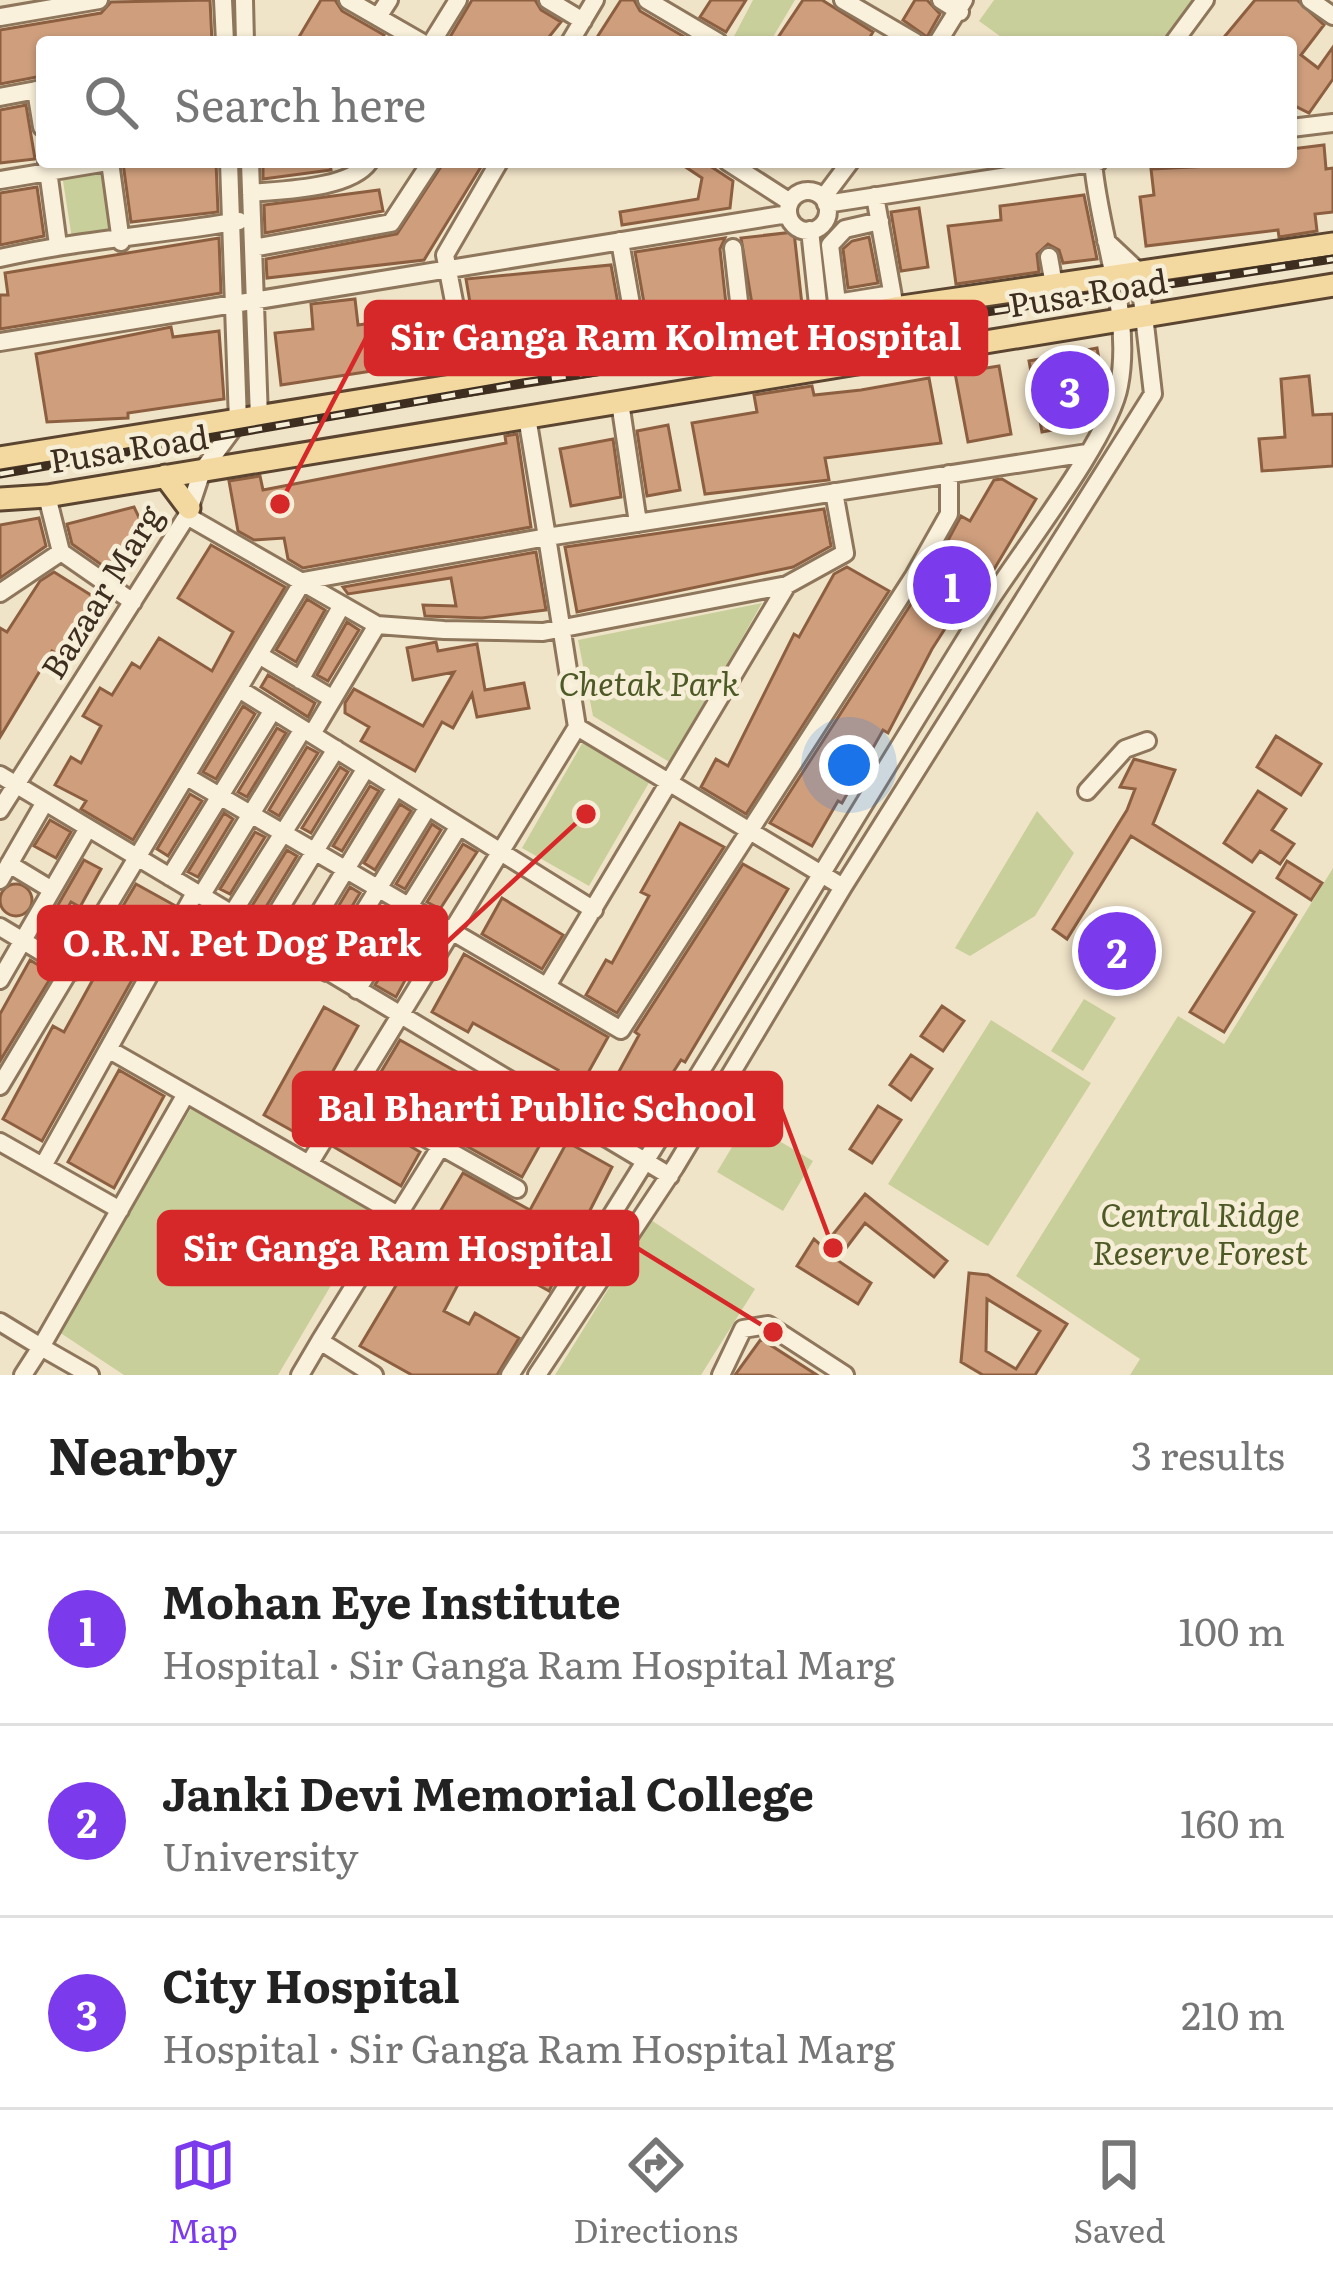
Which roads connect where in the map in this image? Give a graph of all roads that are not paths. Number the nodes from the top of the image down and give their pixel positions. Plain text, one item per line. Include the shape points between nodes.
1 (99, 0) edge
2 (223, 0) edge
3 (244, 0) edge
4 (347, 0) edge
5 (389, 0) edge
6 (458, 0) edge
7 (548, 0) edge
8 (596, 0) edge
9 (647, 0) edge
10 (843, 0) edge
11 (940, 0) edge
12 (978, 0) edge
13 (1205, 0) edge
14 (1310, 0) edge
15 (962, 6) edge
16 (1333, 16) edge
17 (0, 17) edge
18 (378, 17) junction
19 (583, 21) junction
20 (225, 36) edge
21 (245, 36) edge
22 (411, 36) edge
23 (436, 36) edge
24 (574, 36) edge
25 (708, 36) edge
26 (905, 36) edge
27 (942, 36) edge
28 (1185, 36) edge
29 (36, 91) edge
30 (0, 97) edge
31 (1297, 123) edge
32 (1333, 123) edge
33 (44, 168) edge
34 (48, 168) edge
35 (110, 168) edge
36 (229, 168) edge
37 (250, 168) edge
38 (365, 168) edge
39 (427, 168) edge
40 (496, 168) edge
41 (736, 168) edge
42 (847, 168) edge
43 (1056, 168) edge
44 (1096, 168) edge
45 (0, 180) edge
46 (251, 194) junction
47 (875, 196) junction
48 (829, 201) junction
49 (789, 208) junction
50 (252, 219) junction
51 (880, 221) junction
52 (231, 223) junction
53 (844, 229) junction
54 (810, 230) junction
55 (1105, 240) junction
56 (620, 241) junction
57 (122, 242) junction
58 (1333, 244) edge
59 (58, 245) junction
60 (253, 248) junction
61 (733, 248) dead end
62 (1049, 257) dead end
63 (0, 258) edge
64 (448, 271) junction
65 (1139, 272) junction
66 (1111, 276) junction
67 (1054, 285) junction
68 (1333, 285) edge
69 (894, 301) junction
70 (255, 304) junction
71 (233, 307) junction
72 (832, 315) junction
73 (1147, 317) junction
74 (696, 322) dead end
75 (1121, 322) junction
76 (741, 326) junction
77 (0, 342) edge
78 (640, 356) junction
79 (470, 384) junction
80 (620, 402) junction
81 (527, 417) junction
82 (248, 420) junction
83 (1087, 453) junction
84 (0, 458) edge
85 (211, 470) junction
86 (949, 474) junction
87 (165, 476) junction
88 (834, 492) junction
89 (47, 496) junction
90 (0, 500) edge
91 (188, 512) junction
92 (638, 523) junction
93 (547, 537) junction
94 (61, 552) junction
95 (303, 581) junction
96 (787, 586) junction
97 (2, 596) edge
98 (133, 602) junction
99 (342, 605) junction
100 (376, 626) junction
101 (559, 628) junction
102 (260, 655) junction
103 (300, 680) junction
104 (239, 689) junction
105 (332, 699) junction
106 (273, 710) junction
107 (577, 727) junction
108 (308, 732) junction
109 (1147, 741) dead end
110 (335, 749) junction
111 (366, 768) junction
112 (187, 777) junction
113 (8, 780) edge
114 (673, 782) junction
115 (396, 787) junction
116 (1087, 791) dead end
117 (220, 796) junction
118 (45, 802) junction
119 (428, 807) junction
120 (0, 810) edge
121 (251, 814) junction
122 (459, 826) junction
123 (749, 827) junction
124 (88, 828) junction
125 (283, 833) junction
126 (500, 851) junction
127 (314, 852) junction
128 (139, 859) junction
129 (345, 870) junction
130 (4, 872) edge
131 (822, 873) junction
132 (170, 877) junction
133 (843, 887) junction
134 (52, 890) junction
135 (377, 890) junction
136 (198, 894) junction
137 (408, 908) junction
138 (593, 910) junction
139 (232, 914) junction
140 (0, 927) edge
141 (450, 932) junction
142 (264, 934) junction
143 (23, 941) junction
144 (295, 953) junction
145 (73, 971) junction
146 (327, 972) junction
147 (0, 980) edge
148 (547, 986) junction
149 (357, 990) junction
150 (400, 1016) junction
151 (108, 1049) junction
152 (0, 1086) edge
153 (186, 1094) junction
154 (351, 1096) junction
155 (0, 1142) edge
156 (441, 1146) junction
157 (649, 1162) junction
158 (309, 1164) junction
159 (43, 1166) junction
160 (670, 1175) junction
161 (517, 1190) dead end
162 (119, 1210) junction
163 (396, 1214) junction
164 (0, 1322) edge
165 (320, 1341) junction
166 (41, 1347) junction
167 (23, 1375) edge
168 (90, 1375) edge
169 (300, 1375) edge
170 (374, 1375) edge
171 (510, 1375) edge
172 (537, 1375) edge
173 (721, 1375) edge
174 (844, 1375) edge

1 - 17 street
2 - 20 street
3 - 21 street
4 - 18 street
5 - 18 street
6 - 23 street
7 - 19 street
8 - 19 street
9 - 25 street
10 - 26 street
11 - 15 street
12 - 15 street
13 - 28 street
14 - 16 street
15 - 27 street
18 - 22 street
19 - 24 street
29 - 30 street
31 - 32 street
33 - 45 street
34 - 59 street
35 - 57 street
36 - 52 street
37 - 46 street
38 - 46 street
39 - 60 street via 391,223
40 - 64 street via 445,255
41 - 49 street
42 - 48 street
43 - 47 street
44 - 55 street
46 - 50 street
47 - 48 street
47 - 51 street
48 - 49 street via 806,191
48 - 53 street
48 - 54 street via 824,223
49 - 54 street via 794,226
49 - 56 street
50 - 52 street
50 - 60 street
51 - 53 street
51 - 69 street
52 - 57 street
52 - 71 street
53 - 72 street via 830,245
54 - 72 street
55 - 65 street
55 - 66 street
56 - 64 street
56 - 78 street
57 - 59 street
58 - 65 main road, Pusa Road
59 - 63 street
60 - 70 street
61 - 76 street
62 - 67 street
64 - 70 street
64 - 79 street
65 - 66 main road, Pusa Road
65 - 73 street
66 - 67 main road, Pusa Road
66 - 75 street
67 - 69 main road, Pusa Road
68 - 73 main road, Pusa Road
69 - 72 main road, Pusa Road
70 - 71 street
70 - 82 street
71 - 77 street
71 - 82 street
72 - 76 main road, Pusa Road
73 - 75 main road, Pusa Road
73 - 133 street via 1153,394
74 - 76 street
75 - 80 main road, Pusa Road
75 - 83 street via 1119,389
76 - 78 main road, Pusa Road
78 - 79 main road, Pusa Road
79 - 82 main road, Pusa Road
80 - 81 main road, Pusa Road
80 - 92 street
81 - 85 main road, Pusa Road
81 - 93 street
82 - 84 main road, Pusa Road
82 - 85 street, Bazaar Marg
83 - 86 street
83 - 131 street
85 - 87 main road, Pusa Road
85 - 91 street, Bazaar Marg
86 - 88 street
86 - 123 street via 949,514 914,576
87 - 89 main road, Pusa Road
87 - 91 main road
88 - 92 street
88 - 96 street via 845,554
89 - 90 main road, Pusa Road
89 - 94 street
91 - 95 street
91 - 98 street, Bazaar Marg
92 - 93 street
93 - 95 street
93 - 101 street
94 - 97 street
94 - 98 street
95 - 99 street
95 - 102 street
96 - 101 street
96 - 114 street
98 - 113 street, Bazaar Marg
99 - 100 street
99 - 103 street
100 - 101 street
100 - 105 street
101 - 107 street
102 - 103 street
102 - 104 street
103 - 105 street
104 - 106 street
104 - 112 street
105 - 108 street
106 - 108 street
106 - 117 street
107 - 114 street
107 - 126 street
108 - 110 street
108 - 121 street
109 - 116 street via 1125,749
110 - 111 street
110 - 125 street
111 - 115 street
111 - 127 street
112 - 117 street
112 - 128 street
113 - 118 street
113 - 120 street, Bazaar Marg
114 - 123 street
114 - 138 street
115 - 119 street
115 - 129 street
117 - 121 street
117 - 132 street
118 - 124 street
118 - 130 street
119 - 122 street
119 - 135 street
121 - 125 street
121 - 136 street
122 - 126 street
122 - 137 street
123 - 131 street
123 - 148 street via 621,1030
124 - 128 street
124 - 134 street
125 - 127 street
125 - 139 street
126 - 138 street
126 - 141 street
127 - 129 street
127 - 142 street
128 - 132 street
128 - 145 street
129 - 135 street
129 - 144 street
130 - 134 street
131 - 133 street
131 - 157 street
132 - 136 street
133 - 160 street
134 - 143 street
135 - 137 street
135 - 146 street
136 - 139 street
136 - 151 street
137 - 141 street
137 - 149 street
138 - 148 street
139 - 142 street
140 - 143 street
141 - 148 street
141 - 150 street
142 - 144 street
143 - 145 street
143 - 147 street
144 - 146 street
145 - 152 street
146 - 149 street
149 - 150 street
150 - 154 street
150 - 157 street
151 - 153 street
151 - 159 street
153 - 158 street
153 - 162 street
154 - 156 street
154 - 158 street
155 - 159 street
156 - 161 street
156 - 163 street
157 - 160 street
157 - 171 street
158 - 163 street
159 - 162 street
160 - 172 street
162 - 166 street
163 - 165 street
164 - 166 street
165 - 169 street
165 - 170 street
166 - 167 street
166 - 168 street
173 - 174 street via 743,1329 755,1324

